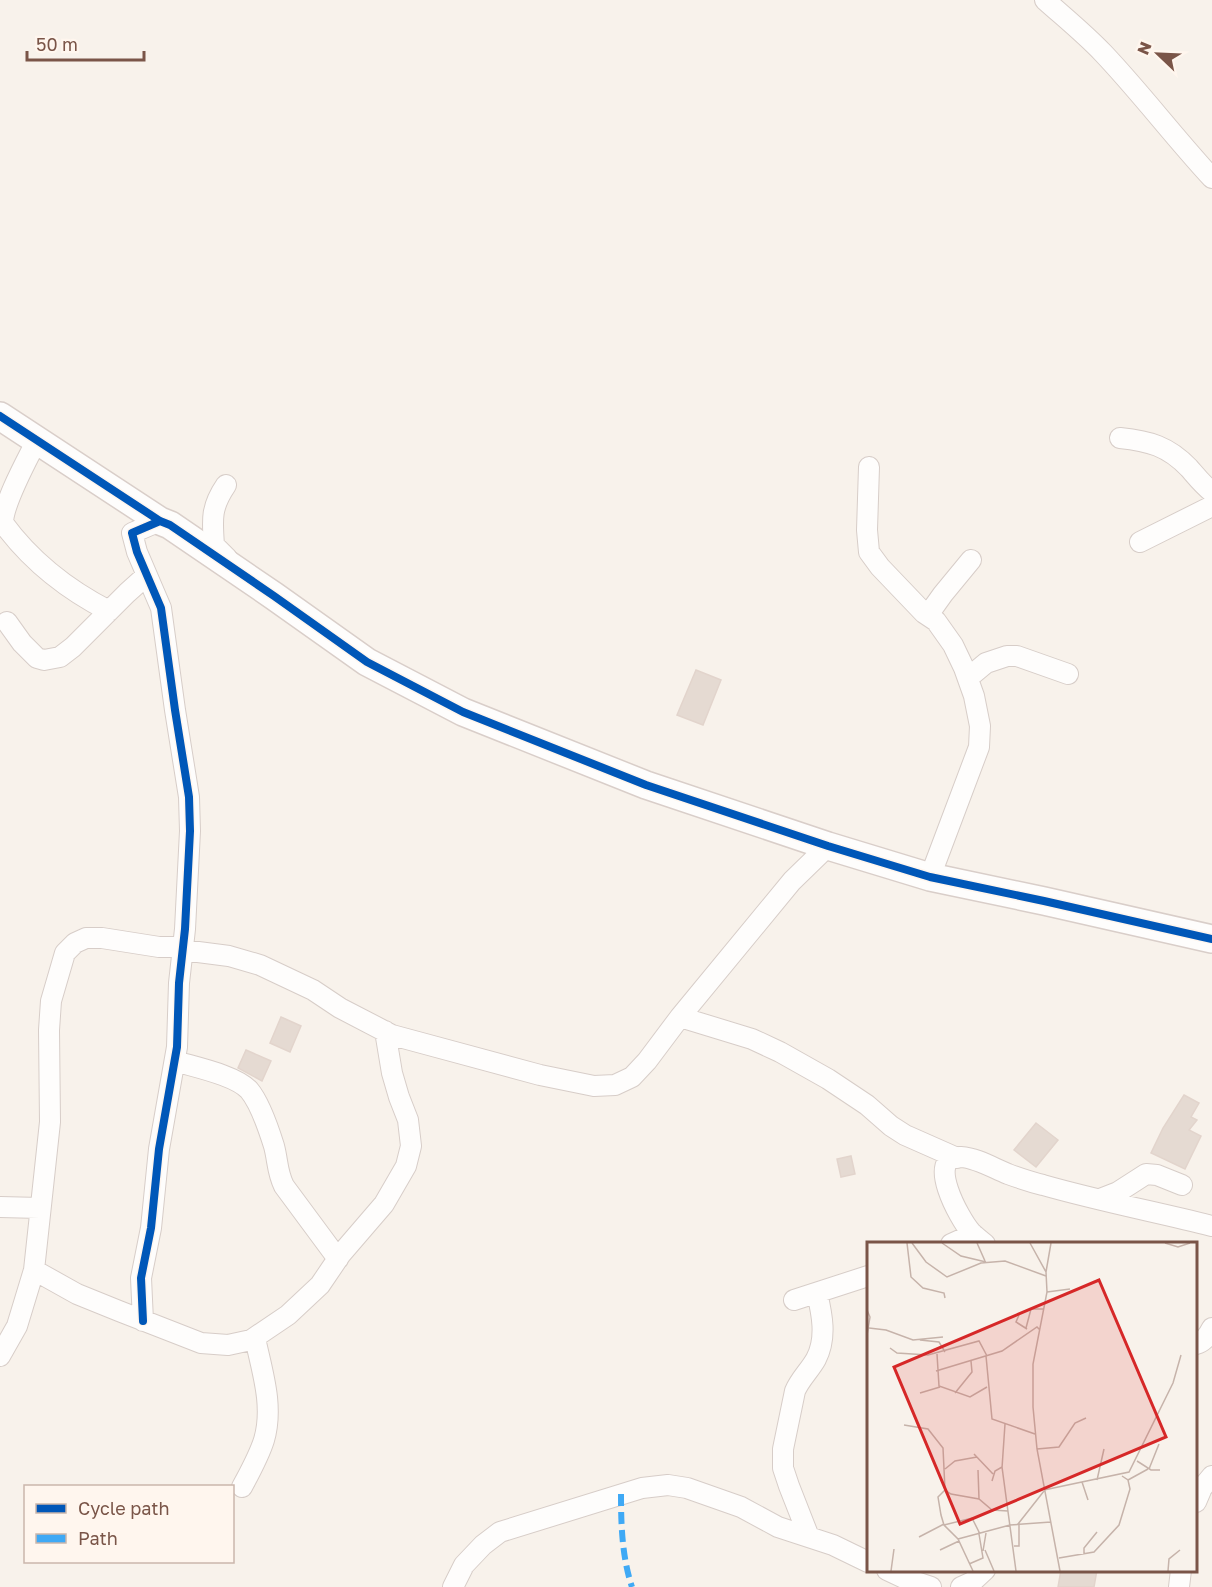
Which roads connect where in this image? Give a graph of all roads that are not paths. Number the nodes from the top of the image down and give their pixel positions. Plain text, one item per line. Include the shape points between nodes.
1 (1045, 0) edge
2 (1212, 178) edge
3 (0, 416) edge
4 (1120, 438) dead end
5 (37, 440) junction
6 (868, 467) dead end
7 (226, 485) dead end
8 (1212, 492) edge
9 (1212, 506) edge
10 (160, 520) junction
11 (1140, 542) dead end
12 (972, 560) dead end
13 (147, 575) junction
14 (249, 579) junction
15 (109, 611) junction
16 (928, 615) junction
17 (7, 622) dead end
18 (1068, 674) dead end
19 (968, 678) junction
20 (828, 846) junction
21 (930, 877) junction
22 (1212, 939) edge
23 (183, 949) junction
24 (680, 1017) junction
25 (385, 1031) junction
26 (175, 1061) junction
27 (957, 1158) junction
28 (1182, 1185) dead end
29 (1100, 1199) junction
30 (0, 1207) edge
31 (40, 1208) junction
32 (1212, 1226) edge
33 (979, 1239) edge
34 (962, 1242) edge
35 (338, 1259) junction
36 (33, 1270) junction
37 (867, 1276) edge
38 (817, 1293) junction
39 (794, 1300) dead end
40 (143, 1321) junction
41 (1212, 1329) edge
42 (255, 1338) junction
43 (1197, 1344) edge
44 (0, 1356) edge
45 (1212, 1476) edge
46 (242, 1487) dead end
47 (1197, 1500) edge
48 (809, 1537) junction
49 (867, 1562) edge
50 (891, 1572) edge
51 (983, 1572) edge
52 (1181, 1572) edge
53 (453, 1587) edge
54 (931, 1587) edge
55 (962, 1587) edge
56 (1179, 1587) edge

1 - 2 street via 1101,51
3 - 5 street
4 - 8 street via 1166,448
5 - 10 street
5 - 15 street via 9,501 3,524 60,581
6 - 16 street via 870,552
7 - 14 street via 213,513 214,545
9 - 11 street
10 - 13 street via 132,533
10 - 14 street
12 - 16 street
13 - 15 street
13 - 23 street via 161,608 189,797
14 - 20 street via 367,662 463,712 646,785
15 - 17 street via 60,657 44,660 28,650
16 - 19 street via 953,645
18 - 19 street via 1017,656 1006,656 986,663
19 - 21 street via 980,726 979,747
20 - 21 street
20 - 24 street via 792,881
21 - 22 street
23 - 25 street via 260,965
23 - 26 street
23 - 31 street via 86,938 65,953 51,1001 50,1122
24 - 25 street via 632,1077 615,1085 594,1086 540,1075
24 - 27 street via 752,1039 780,1052 828,1079 905,1135
25 - 35 street via 411,1146 406,1166 384,1204
26 - 35 street via 226,1077 249,1091 271,1136 284,1186
26 - 40 street via 141,1278
27 - 29 street via 979,1161 1011,1175
27 - 33 street via 945,1167 948,1193 956,1211
28 - 29 street via 1146,1174
29 - 32 street
30 - 31 street
31 - 36 street
33 - 34 street
35 - 42 street via 320,1286
36 - 40 street
36 - 44 street via 17,1326
37 - 38 street
38 - 39 street
38 - 48 street via 822,1315 820,1348 795,1391 783,1449 783,1468
40 - 42 street via 201,1342 228,1345
41 - 43 street
42 - 46 street via 268,1396 268,1422
45 - 47 street
48 - 49 street
48 - 53 street via 687,1488 642,1488 500,1532 464,1565
50 - 54 street
51 - 55 street
52 - 56 street

